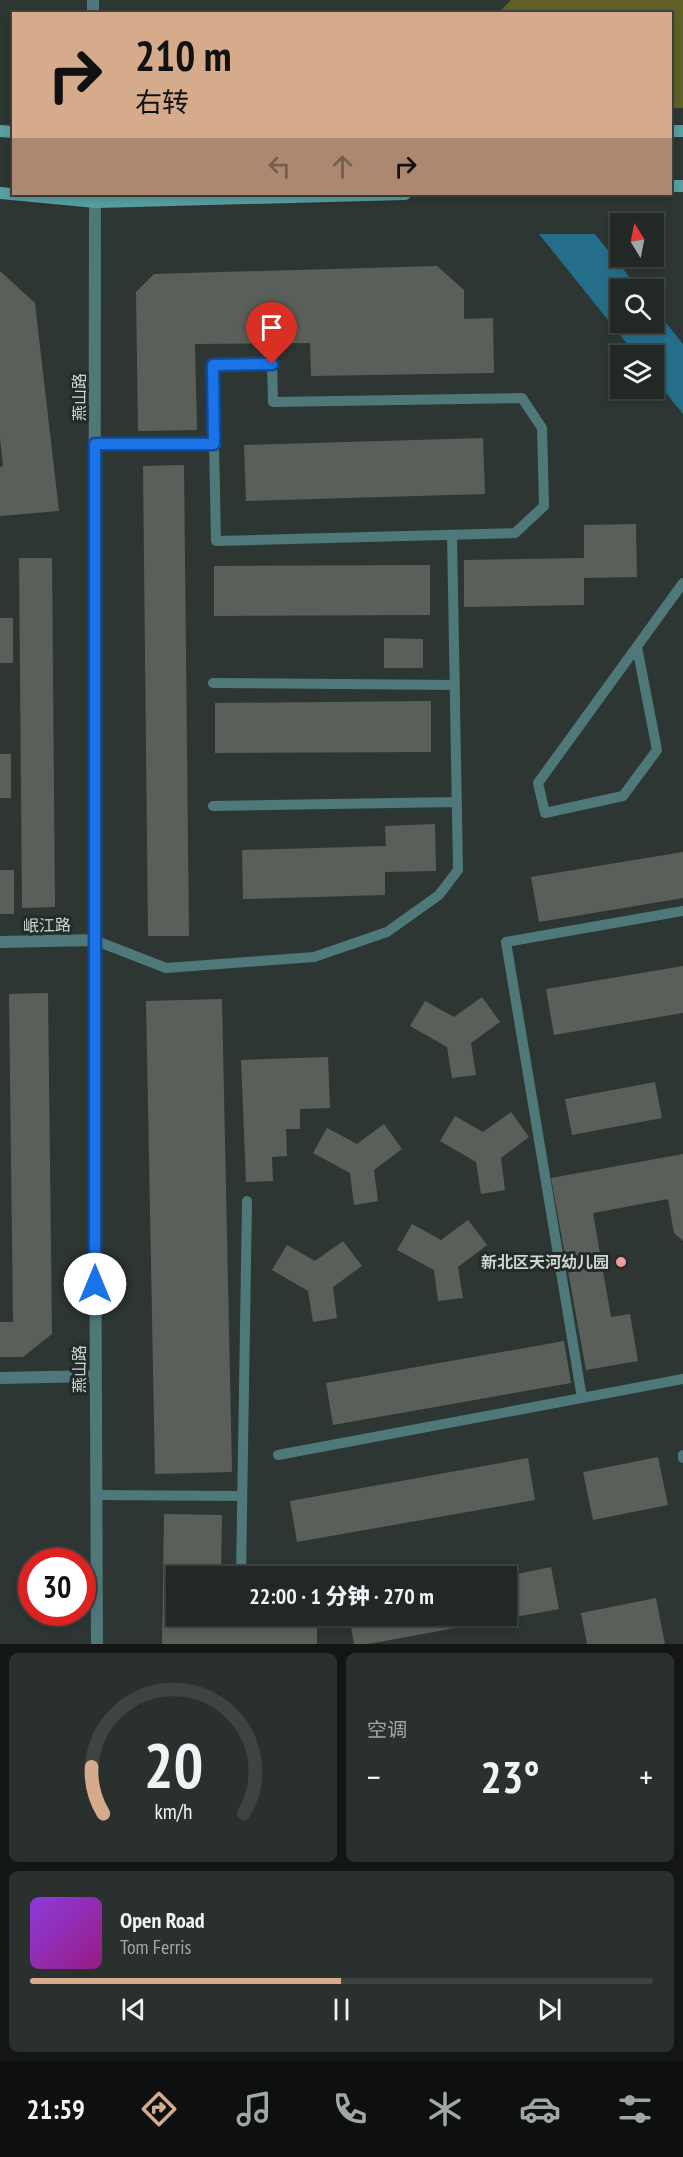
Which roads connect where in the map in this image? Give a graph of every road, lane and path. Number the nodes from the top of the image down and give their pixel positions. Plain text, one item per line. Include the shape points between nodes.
1 (38, 195) edge
2 (328, 195) edge
3 (95, 198) edge
4 (95, 444) junction
5 (214, 444) junction
6 (452, 535) junction
7 (683, 583) edge
8 (637, 647) junction
9 (213, 683) dead end
10 (455, 685) junction
11 (457, 802) junction
12 (213, 806) dead end
13 (683, 911) edge
14 (94, 940) junction
15 (0, 942) edge
16 (247, 1201) dead end
17 (96, 1376) junction
18 (0, 1378) edge
19 (683, 1379) edge
20 (582, 1398) junction
21 (278, 1455) dead end
22 (96, 1495) junction
23 (242, 1496) junction
24 (241, 1566) edge
25 (97, 1644) edge

1 - 3 street
2 - 3 street
3 - 4 street, 燕山路
4 - 5 lane
4 - 14 street, 燕山路
5 - 6 lane via 216,541
5 - 6 lane via 213,365 272,364 273,402 522,398 542,428 544,506 515,534
6 - 10 lane
7 - 8 lane
8 - 8 lane via 538,783 544,813 623,796 657,750
9 - 10 lane
10 - 11 lane
11 - 12 lane
11 - 14 lane via 458,870 439,895 387,932 314,957 166,968
13 - 20 lane via 506,942
14 - 15 street, 岷江路
14 - 17 street, 燕山路
16 - 23 lane
17 - 18 street
17 - 22 street, 燕山路
19 - 20 lane
20 - 21 lane
22 - 23 lane
22 - 25 street, 燕山路
23 - 24 lane

